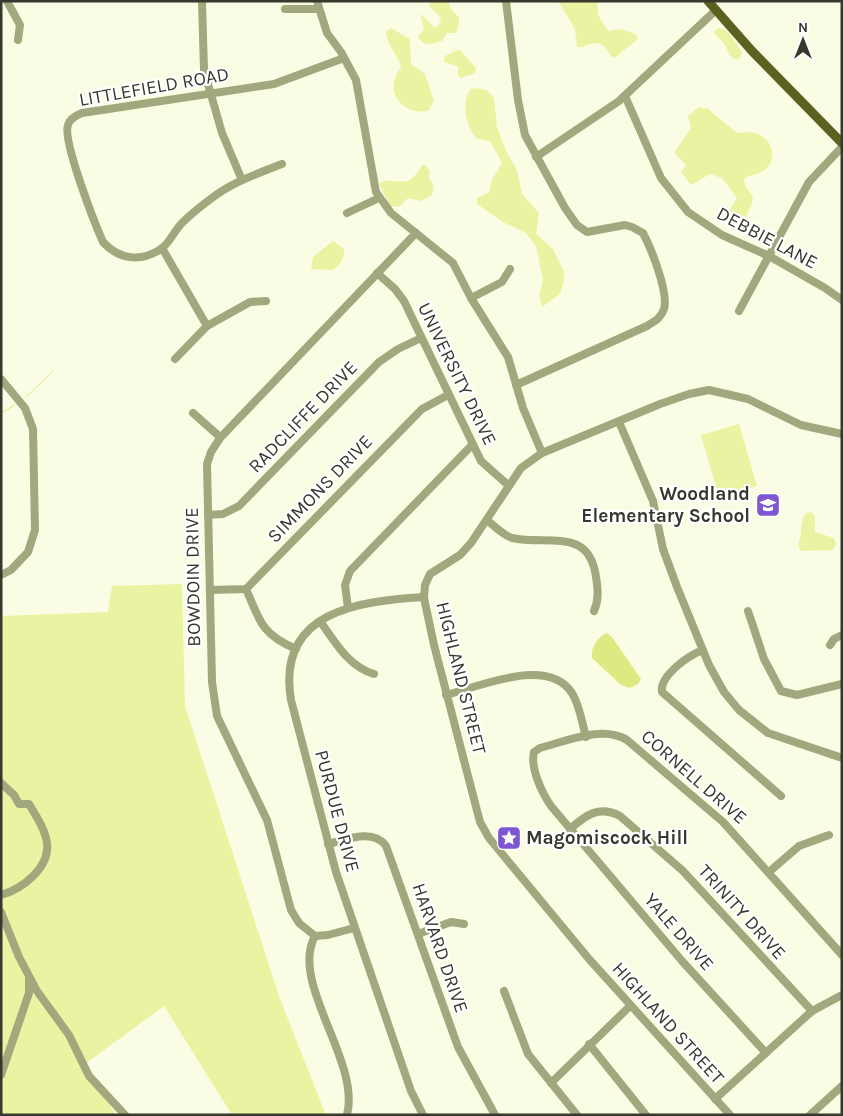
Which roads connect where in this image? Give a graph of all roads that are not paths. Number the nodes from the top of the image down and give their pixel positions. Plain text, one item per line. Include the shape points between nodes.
1 (7, 1) edge
2 (506, 1) edge
3 (708, 1) edge
4 (202, 2) edge
5 (318, 5) edge
6 (285, 9) dead end
7 (716, 10) junction
8 (18, 40) dead end
9 (344, 58) junction
10 (212, 94) junction
11 (625, 96) junction
12 (842, 143) edge
13 (842, 147) edge
14 (536, 157) junction
15 (282, 164) dead end
16 (242, 180) junction
17 (380, 198) junction
18 (347, 213) dead end
19 (416, 233) junction
20 (162, 248) junction
21 (769, 256) junction
22 (510, 269) dead end
23 (377, 274) junction
24 (471, 298) junction
25 (842, 300) edge
26 (266, 301) dead end
27 (739, 311) dead end
28 (207, 326) junction
29 (422, 338) junction
30 (175, 359) dead end
31 (1, 379) edge
32 (516, 385) junction
33 (448, 394) junction
34 (193, 413) dead end
35 (619, 422) junction
36 (842, 434) edge
37 (220, 437) junction
38 (472, 445) junction
39 (542, 454) junction
40 (509, 486) junction
41 (208, 516) junction
42 (487, 520) junction
43 (1, 575) edge
44 (246, 589) junction
45 (210, 590) junction
46 (424, 598) junction
47 (348, 608) junction
48 (594, 611) dead end
49 (748, 611) dead end
50 (320, 621) junction
51 (842, 635) edge
52 (830, 645) dead end
53 (296, 649) junction
54 (702, 650) junction
55 (374, 674) dead end
56 (842, 684) edge
57 (446, 695) junction
58 (586, 737) junction
59 (842, 758) edge
60 (1, 783) edge
61 (781, 796) dead end
62 (570, 828) junction
63 (829, 835) dead end
64 (328, 844) junction
65 (769, 872) junction
66 (1, 895) edge
67 (1, 912) edge
68 (464, 924) dead end
69 (354, 928) junction
70 (418, 934) junction
71 (315, 936) junction
72 (842, 955) edge
73 (33, 992) junction
74 (504, 992) dead end
75 (842, 995) edge
76 (630, 1006) junction
77 (812, 1011) junction
78 (588, 1044) junction
79 (766, 1053) junction
80 (1, 1075) edge
81 (551, 1083) junction
82 (842, 1086) edge
83 (714, 1099) junction
84 (125, 1115) edge
85 (347, 1115) edge
86 (423, 1115) edge
87 (495, 1115) edge
88 (577, 1115) edge
89 (646, 1115) edge
90 (730, 1115) edge
91 (810, 1115) edge

1 - 8 street via 20,25
2 - 14 street via 521,119 528,144
3 - 7 main road
4 - 10 street via 204,70
5 - 6 street
5 - 9 street via 326,34
7 - 11 street
7 - 12 main road
9 - 10 street, LITTLEFIELD ROAD via 286,81
9 - 17 street via 358,88 374,185
10 - 16 street via 222,133
10 - 20 street, LITTLEFIELD ROAD via 82,113 68,124 66,134 70,151 103,242 111,252 131,258 140,258
11 - 14 street
11 - 21 street, DEBBIE LANE via 662,178 688,212 722,235
13 - 21 street via 809,182
14 - 32 street via 580,228 592,232 627,225 643,233 665,302 660,317 648,326
15 - 16 street, LITTLEFIELD ROAD
16 - 20 street, LITTLEFIELD ROAD via 187,218
17 - 18 street
17 - 19 street via 391,213
19 - 23 street, BOWDOIN DRIVE
19 - 24 street via 450,260
20 - 28 street
21 - 25 street, DEBBIE LANE
21 - 27 street
22 - 24 street via 502,282
23 - 29 street, UNIVERSITY DRIVE via 402,298
23 - 37 street, BOWDOIN DRIVE
24 - 32 street via 508,357
26 - 28 street via 250,302
28 - 30 street
29 - 33 street, UNIVERSITY DRIVE
29 - 41 street, RADCLIFFE DRIVE via 379,362 239,506 226,513
31 - 43 street via 25,408 33,429 35,530 28,552 11,570
32 - 39 street
33 - 38 street, UNIVERSITY DRIVE
33 - 44 street, SIMMONS DRIVE via 422,409
34 - 37 street
35 - 36 street, HIGHLAND STREET via 673,400 709,390 748,400 801,425
35 - 39 street, HIGHLAND STREET
35 - 54 street via 651,496 665,555
37 - 41 street, BOWDOIN DRIVE via 208,461
38 - 40 street, UNIVERSITY DRIVE via 483,464
38 - 47 street via 350,571 345,585
39 - 40 street, HIGHLAND STREET via 525,464
40 - 42 street, HIGHLAND STREET
41 - 45 street, BOWDOIN DRIVE
42 - 46 street, HIGHLAND STREET via 460,555 430,574
42 - 48 street via 510,537 569,542 583,549 591,559 596,576 598,598
44 - 45 street
44 - 53 street via 267,632
45 - 71 street, BOWDOIN DRIVE via 216,712 266,817 293,914
46 - 47 street, PURDUE DRIVE via 377,601
46 - 57 street, HIGHLAND STREET
47 - 50 street, PURDUE DRIVE
49 - 56 street via 764,659 781,690 797,695
50 - 53 street, PURDUE DRIVE via 307,632
50 - 55 street via 347,657
51 - 52 street
53 - 64 street, PURDUE DRIVE via 289,673 291,700
54 - 59 street via 727,697 762,730
54 - 61 street via 683,660 666,678 661,689 665,697
57 - 58 street via 524,674 549,675 570,691
57 - 76 street, HIGHLAND STREET via 484,831
58 - 62 street, CORNELL DRIVE via 540,748 533,754 544,793
58 - 65 street, CORNELL DRIVE via 610,734 630,742 718,818
60 - 66 street via 19,804 29,804 47,844 43,865 23,885
62 - 77 street, TRINITY DRIVE via 598,811 620,816 683,871
62 - 79 street, YALE DRIVE via 682,961
63 - 65 street via 799,846
64 - 69 street, PURDUE DRIVE
64 - 70 street, HARVARD DRIVE via 367,836 384,843
65 - 72 street, CORNELL DRIVE
67 - 73 street
68 - 70 street via 451,922
69 - 71 street via 328,936
69 - 86 street, PURDUE DRIVE via 411,1091
70 - 87 street, HARVARD DRIVE via 458,1047
71 - 85 street via 310,951 310,969 347,1081
73 - 80 street
73 - 84 street via 69,1035 89,1076
74 - 81 street via 522,1042
75 - 77 street
76 - 78 street
76 - 83 street, HIGHLAND STREET
77 - 79 street
78 - 81 street
78 - 89 street
79 - 83 street
81 - 88 street
82 - 91 street
83 - 90 street, HIGHLAND STREET

